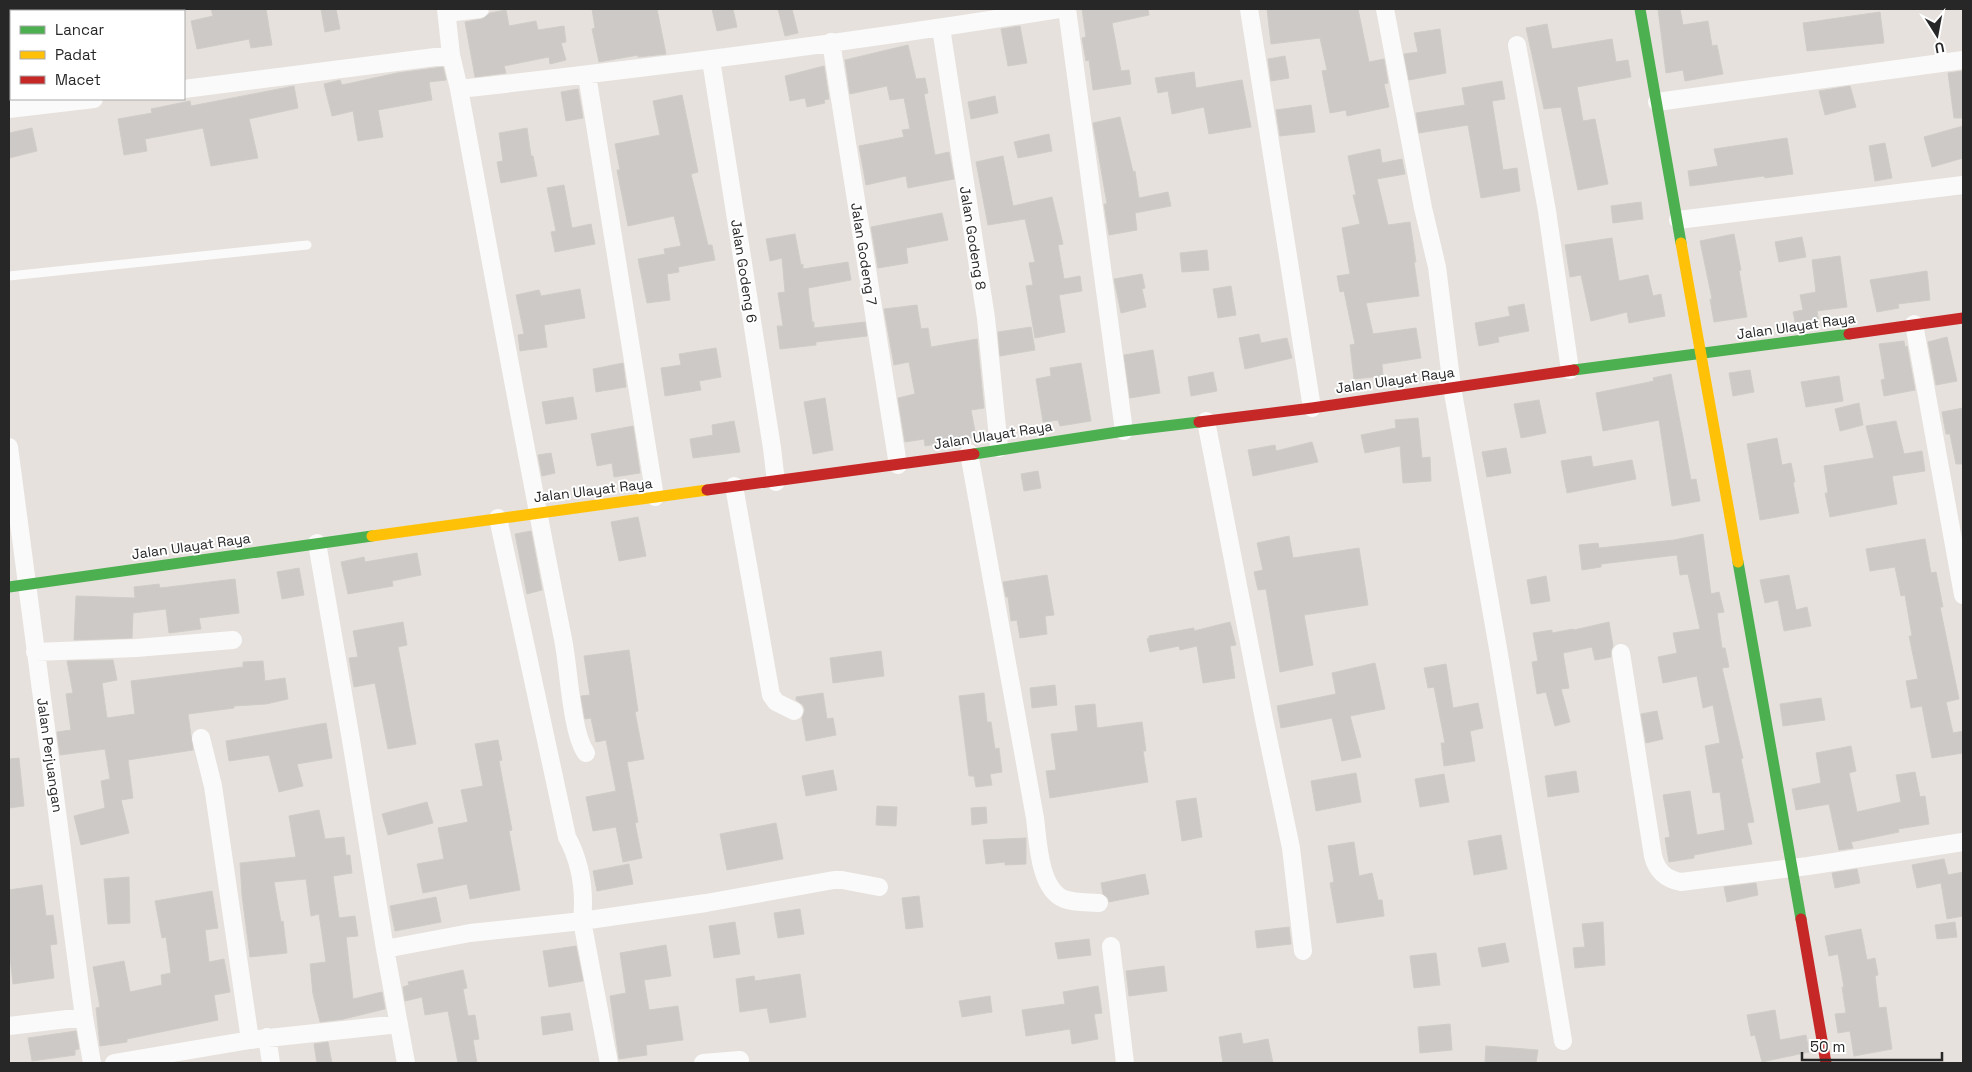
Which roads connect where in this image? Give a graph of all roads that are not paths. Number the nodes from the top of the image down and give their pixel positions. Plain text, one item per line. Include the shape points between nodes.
1 (480, 9) edge
2 (1059, 9) edge
3 (1067, 9) edge
4 (1249, 9) edge
5 (1385, 9) edge
6 (1640, 9) edge
7 (446, 11) edge
8 (941, 28) junction
9 (831, 42) junction
10 (1517, 45) dead end
11 (451, 55) junction
12 (711, 60) junction
13 (1963, 60) edge
14 (587, 75) junction
15 (185, 89) edge
16 (459, 89) junction
17 (86, 100) edge
18 (1657, 102) junction
19 (9, 109) edge
20 (1963, 185) edge
21 (1678, 220) junction
22 (307, 245) dead end
23 (9, 276) edge
24 (1963, 318) edge
25 (1914, 324) junction
26 (1701, 354) junction
27 (1570, 370) junction
28 (1452, 387) junction
29 (1312, 408) junction
30 (1206, 421) junction
31 (1124, 431) junction
32 (9, 447) edge
33 (999, 448) junction
34 (969, 453) junction
35 (898, 465) junction
36 (776, 482) junction
37 (734, 486) junction
38 (655, 497) junction
39 (537, 512) junction
40 (498, 518) junction
41 (316, 543) junction
42 (28, 584) junction
43 (9, 587) edge
44 (1963, 594) edge
45 (232, 640) dead end
46 (35, 652) junction
47 (1621, 653) dead end
48 (794, 711) dead end
49 (202, 738) dead end
50 (586, 753) dead end
51 (1963, 842) edge
52 (1792, 867) junction
53 (879, 887) dead end
54 (1100, 903) dead end
55 (582, 921) junction
56 (1111, 946) dead end
57 (385, 949) junction
58 (1303, 951) dead end
59 (84, 1017) junction
60 (399, 1024) junction
61 (9, 1026) edge
62 (259, 1038) junction
63 (1563, 1041) dead end
64 (740, 1060) dead end
65 (92, 1063) edge
66 (114, 1063) edge
67 (271, 1063) edge
68 (406, 1063) edge
69 (609, 1063) edge
70 (704, 1063) edge
71 (1124, 1063) edge
72 (1826, 1063) edge

1 - 7 street
2 - 8 street
3 - 31 street
4 - 29 street
5 - 28 street via 1437,267
6 - 18 street
7 - 11 street
8 - 9 street
8 - 33 street, Jalan Godeng 8 via 986,318
9 - 12 street
9 - 35 street, Jalan Godeng 7
10 - 27 street via 1547,211
11 - 15 street
11 - 16 street
12 - 14 street
12 - 36 street, Jalan Godeng 6
13 - 18 street
14 - 16 street
14 - 38 street
16 - 39 street
17 - 19 street
18 - 21 street
20 - 21 street
21 - 26 street
22 - 23 lane
24 - 25 street, Jalan Ulayat Raya
25 - 26 street, Jalan Ulayat Raya
25 - 44 street
26 - 27 street, Jalan Ulayat Raya
26 - 52 street
27 - 28 street, Jalan Ulayat Raya
28 - 29 street, Jalan Ulayat Raya
28 - 63 street
29 - 30 street, Jalan Ulayat Raya
30 - 31 street, Jalan Ulayat Raya
30 - 58 street via 1291,848
31 - 33 street, Jalan Ulayat Raya
32 - 42 street, Jalan Perjuangan
33 - 34 street, Jalan Ulayat Raya
34 - 35 street, Jalan Ulayat Raya
34 - 54 street via 1047,882 1054,893 1064,899
35 - 36 street, Jalan Ulayat Raya
36 - 37 street, Jalan Ulayat Raya
37 - 38 street, Jalan Ulayat Raya
37 - 48 street via 771,695 776,702
38 - 39 street, Jalan Ulayat Raya
39 - 40 street, Jalan Ulayat Raya
39 - 50 street via 567,655 577,732
40 - 41 street, Jalan Ulayat Raya
40 - 55 street via 567,837 579,867 584,905
41 - 42 street, Jalan Ulayat Raya
41 - 57 street
42 - 43 street, Jalan Ulayat Raya
42 - 46 street, Jalan Perjuangan
45 - 46 street
46 - 59 street, Jalan Perjuangan
47 - 52 street via 1656,867 1670,880 1681,882
49 - 62 street
51 - 52 street
52 - 72 street
53 - 55 street via 834,880
55 - 57 street via 480,932
55 - 69 street
56 - 71 street
57 - 60 street
59 - 61 street
59 - 65 street, Jalan Perjuangan
60 - 62 street
60 - 68 street
62 - 66 street
62 - 67 street
64 - 70 street

